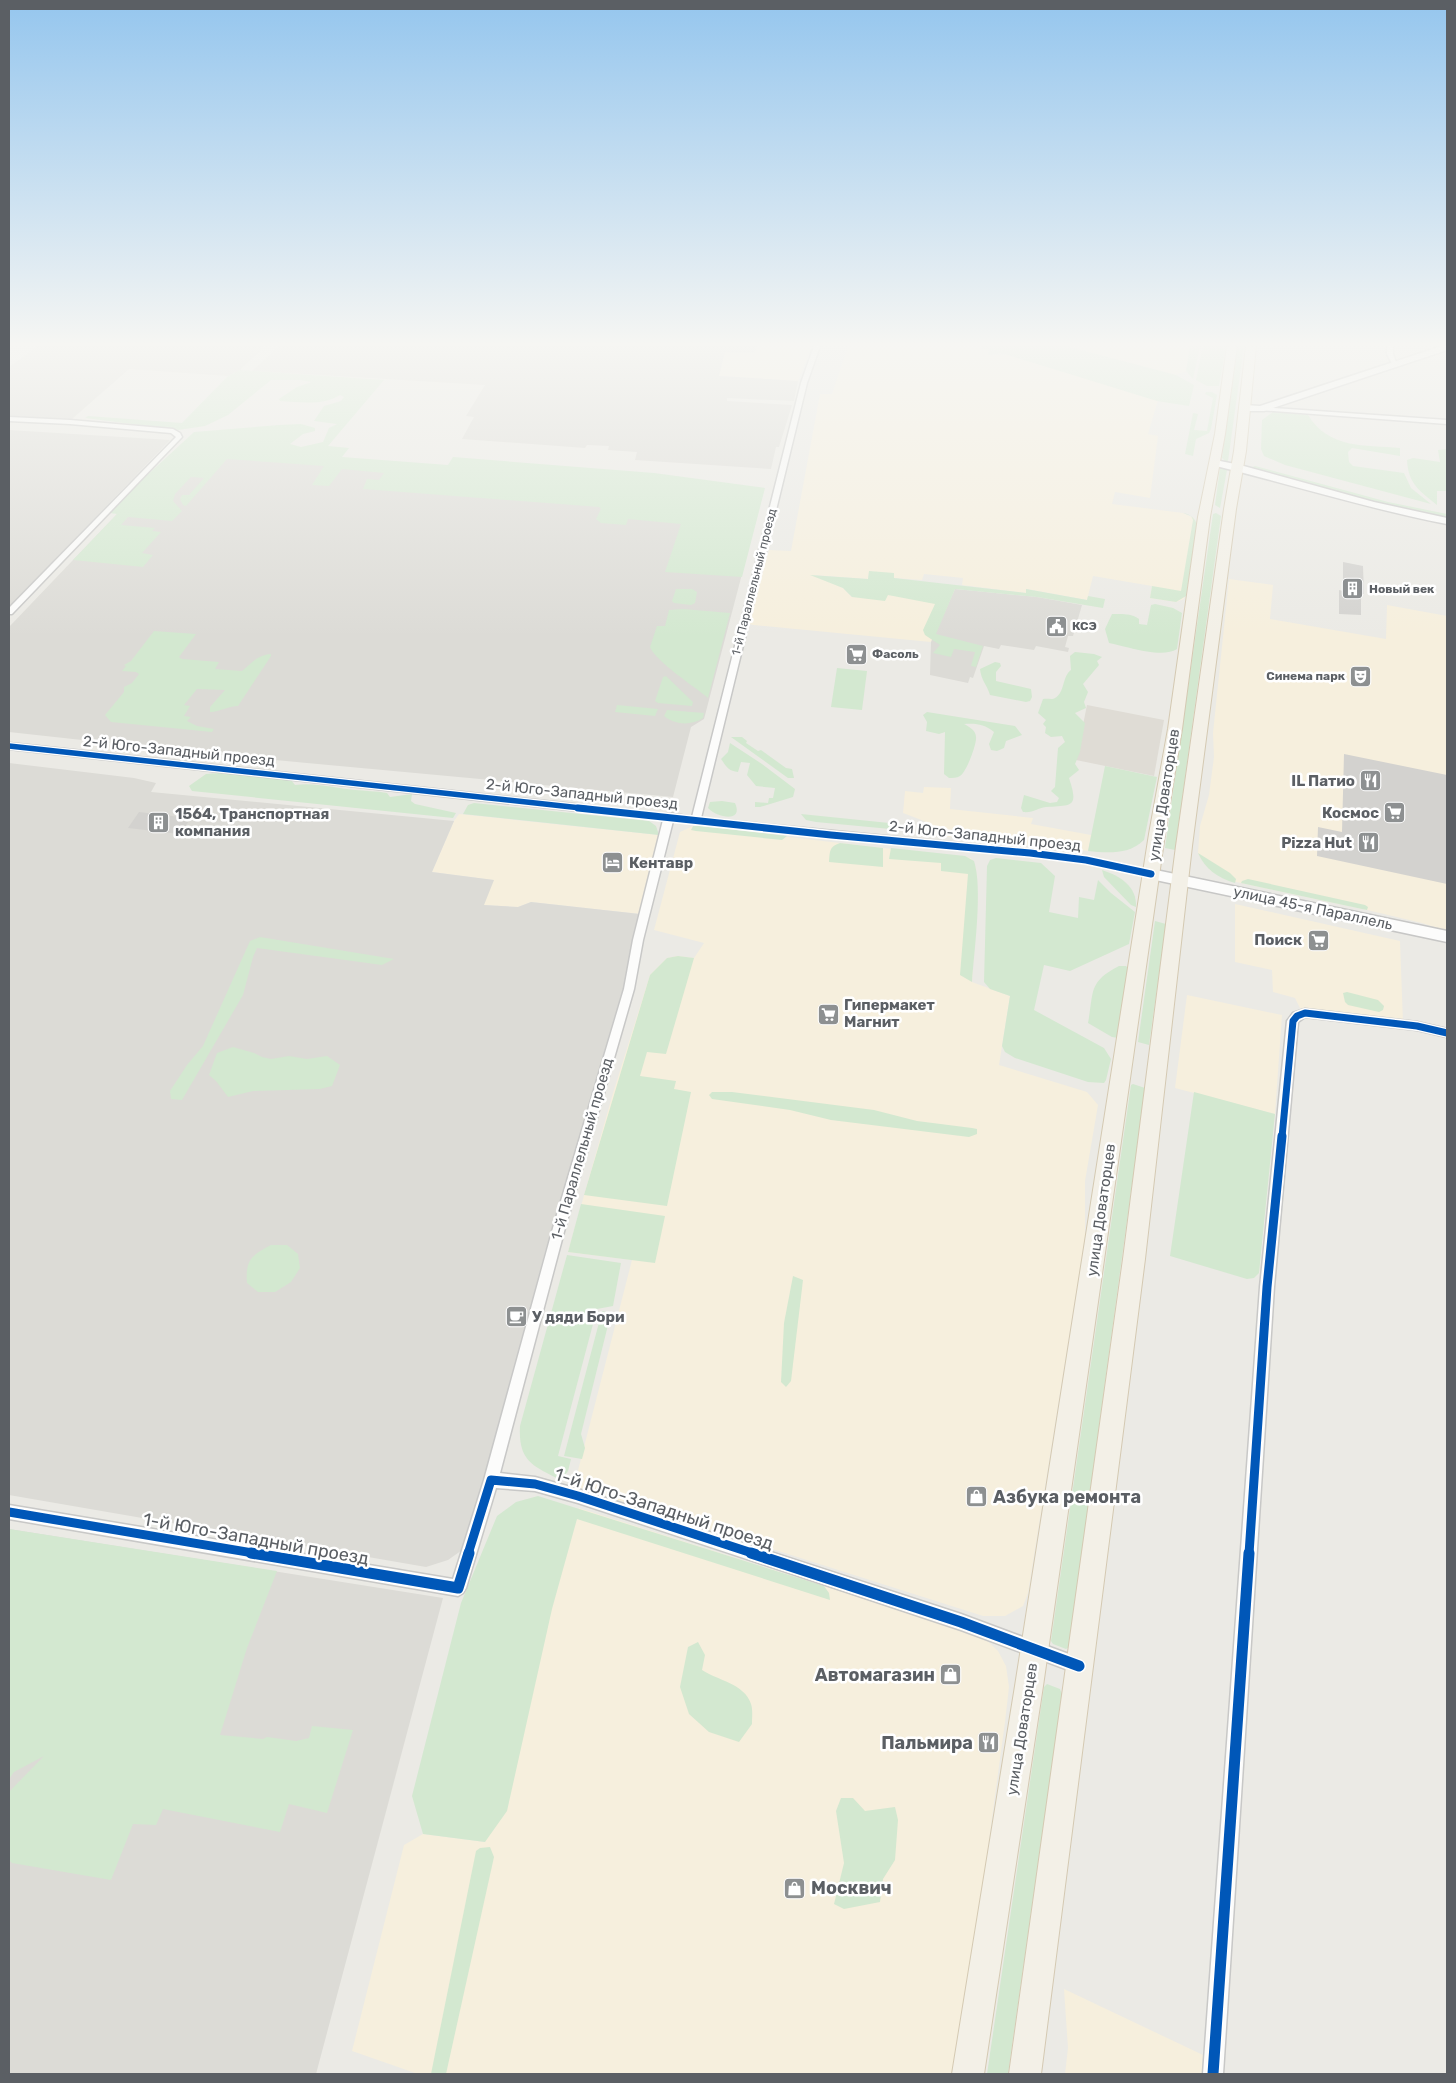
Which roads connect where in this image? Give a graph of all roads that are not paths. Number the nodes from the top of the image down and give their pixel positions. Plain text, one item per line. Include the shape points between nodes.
1 (173, 443) edge
2 (789, 443) edge
3 (1218, 443) edge
4 (1241, 443) edge
5 (1240, 451) junction
6 (1215, 463) junction
7 (1237, 467) junction
8 (1447, 511) edge
9 (1447, 521) edge
10 (9, 612) edge
11 (9, 746) edge
12 (668, 816) junction
13 (696, 819) junction
14 (1151, 874) junction
15 (1179, 880) junction
16 (1447, 937) edge
17 (1447, 1033) edge
18 (491, 1480) junction
19 (9, 1512) edge
20 (1035, 1649) junction
21 (1079, 1666) junction
22 (968, 2074) edge
23 (1025, 2074) edge
24 (1213, 2074) edge

1 - 10 street
2 - 13 street, 1-й Параллельный проезд
3 - 6 main road, улица Доваторцев
4 - 5 main road, улица Доваторцев
5 - 7 main road, улица Доваторцев
5 - 8 main road via 1251,460 1267,466 1388,500
6 - 7 main road
6 - 14 main road, улица Доваторцев via 1204,517
7 - 9 main road via 1372,505
7 - 15 main road, улица Доваторцев
11 - 12 street, 2-й Юго-Западный проезд
12 - 13 street, 2-й Юго-Западный проезд
12 - 18 street, 1-й Параллельный проезд via 629,989 559,1228
13 - 14 street, 2-й Юго-Западный проезд via 1069,858
14 - 15 main road, улица 45-я Параллель
14 - 20 main road, улица Доваторцев
15 - 16 main road, улица 45-я Параллель
15 - 21 main road, улица Доваторцев via 1134,1258
17 - 24 street via 1417,1026 1305,1013 1293,1021 1266,1287
18 - 19 street, 1-й Юго-Западный проезд via 458,1588
18 - 20 street, 1-й Юго-Западный проезд via 535,1484 578,1496
20 - 21 street, 1-й Юго-Западный проезд
20 - 22 main road, улица Доваторцев
21 - 23 main road, улица Доваторцев

